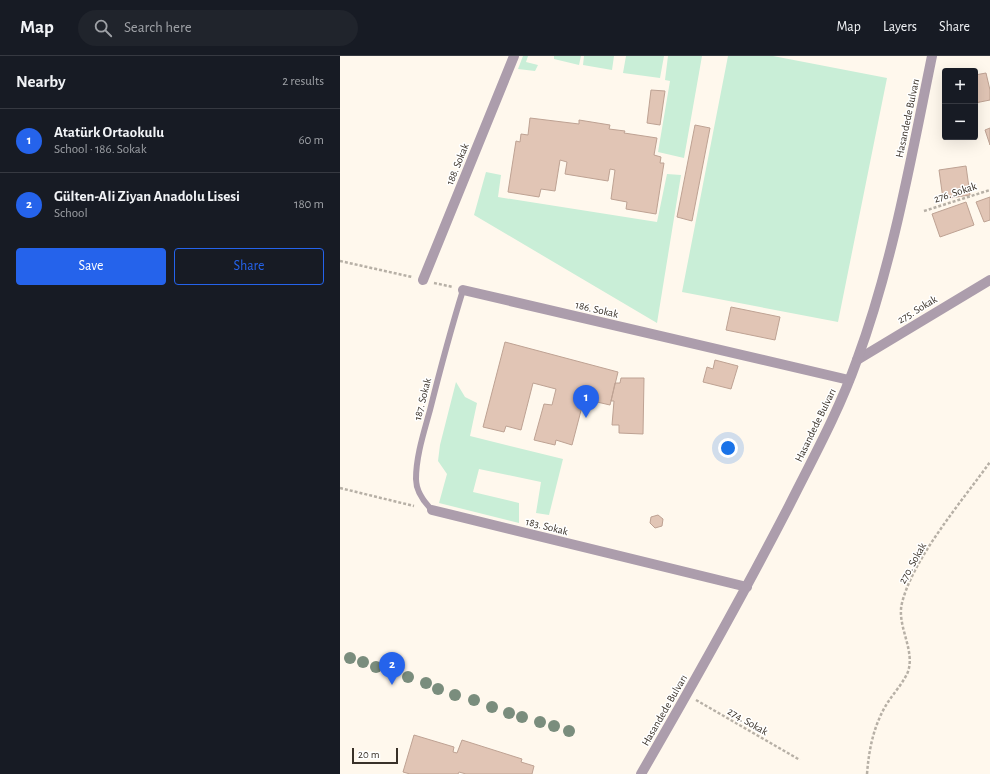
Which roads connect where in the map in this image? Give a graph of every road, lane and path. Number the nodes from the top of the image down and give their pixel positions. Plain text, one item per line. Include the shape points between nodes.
1 (514, 56) edge
2 (932, 56) edge
3 (990, 190) edge
4 (924, 211) dead end
5 (340, 261) edge
6 (423, 280) junction
7 (990, 280) edge
8 (463, 290) junction
9 (857, 360) junction
10 (849, 380) junction
11 (990, 462) edge
12 (340, 488) edge
13 (432, 510) junction
14 (747, 587) junction
15 (687, 695) junction
16 (800, 760) dead end
17 (641, 774) edge
18 (867, 774) edge

1 - 6 street, 188. Sokak
2 - 9 street, Hasandede Bulvarı via 890,254
3 - 4 path, 276. Sokak
5 - 6 path
6 - 8 path
7 - 9 street, 275. Sokak
8 - 10 street, 186. Sokak
8 - 13 lane, 187. Sokak via 448,339 417,467 416,480 419,492
9 - 10 street, Hasandede Bulvarı
10 - 14 street, Hasandede Bulvarı via 836,413
11 - 18 path, 270. Sokak via 931,544 909,582 900,619 909,660 907,674 887,703 875,730 870,745
12 - 13 path
13 - 14 street, 183. Sokak
14 - 15 street, Hasandede Bulvarı
15 - 16 path, 274. Sokak
15 - 17 street, Hasandede Bulvarı

